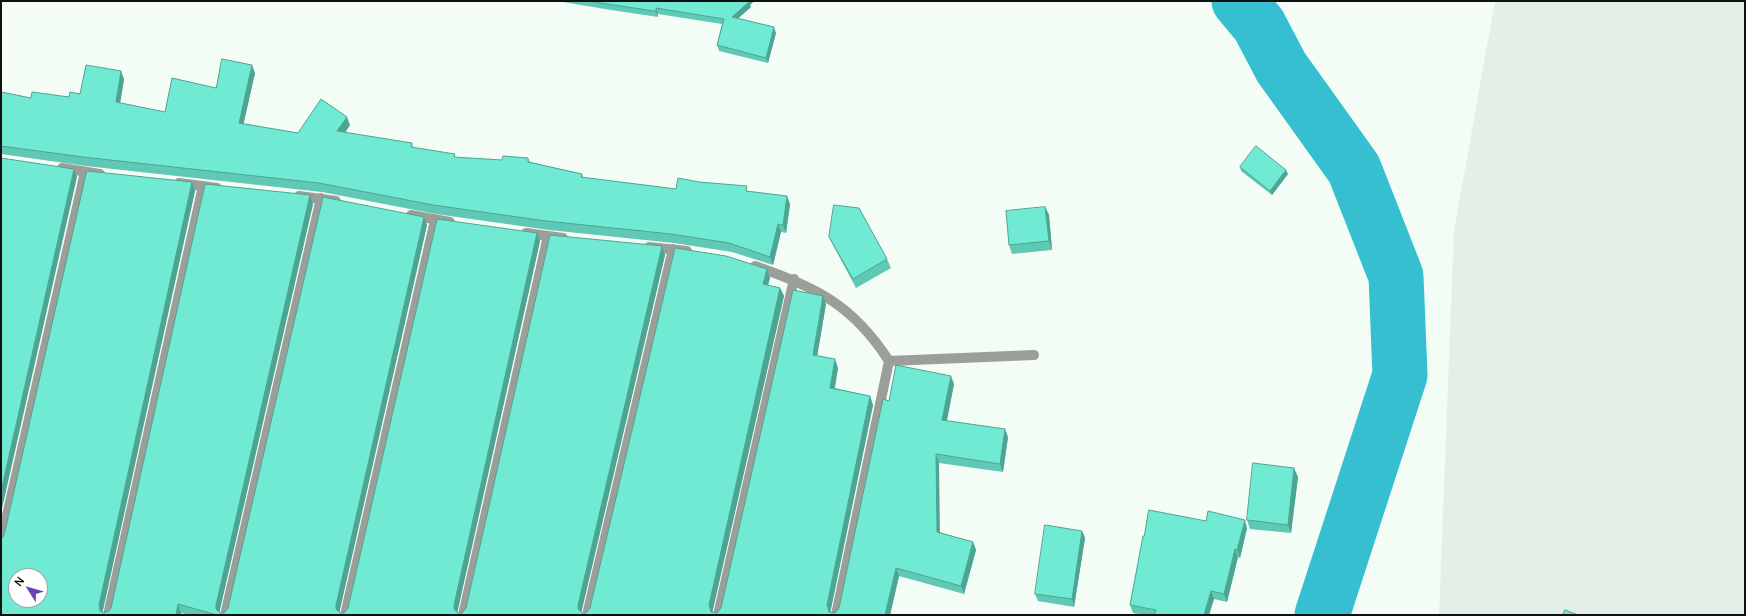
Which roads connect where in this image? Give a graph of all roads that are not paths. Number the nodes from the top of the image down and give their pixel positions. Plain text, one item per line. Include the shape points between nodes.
1 (54, 167) edge
2 (85, 172) junction
3 (109, 175) edge
4 (172, 182) edge
5 (203, 186) junction
6 (227, 189) edge
7 (290, 195) edge
8 (321, 198) junction
9 (344, 203) edge
10 (397, 213) edge
11 (435, 220) junction
12 (458, 223) edge
13 (518, 232) edge
14 (548, 236) junction
15 (571, 239) edge
16 (642, 246) edge
17 (673, 249) junction
18 (695, 252) edge
19 (745, 262) edge
20 (794, 279) junction
21 (1034, 354) dead end
22 (889, 361) junction
23 (1, 542) edge
24 (108, 615) edge
25 (225, 615) edge
26 (345, 615) edge
27 (463, 615) edge
28 (587, 615) edge
29 (718, 615) edge
30 (836, 615) edge

1 - 2 street
2 - 3 street
2 - 23 street
4 - 5 street
5 - 6 street
5 - 24 street
7 - 8 street
8 - 9 street
8 - 25 street
10 - 11 street
11 - 12 street
11 - 26 street
13 - 14 street
14 - 15 street
14 - 27 street
16 - 17 street
17 - 18 street
17 - 28 street
19 - 20 street
20 - 22 street via 827,296 852,315 877,342
20 - 29 street
21 - 22 street
22 - 30 street

